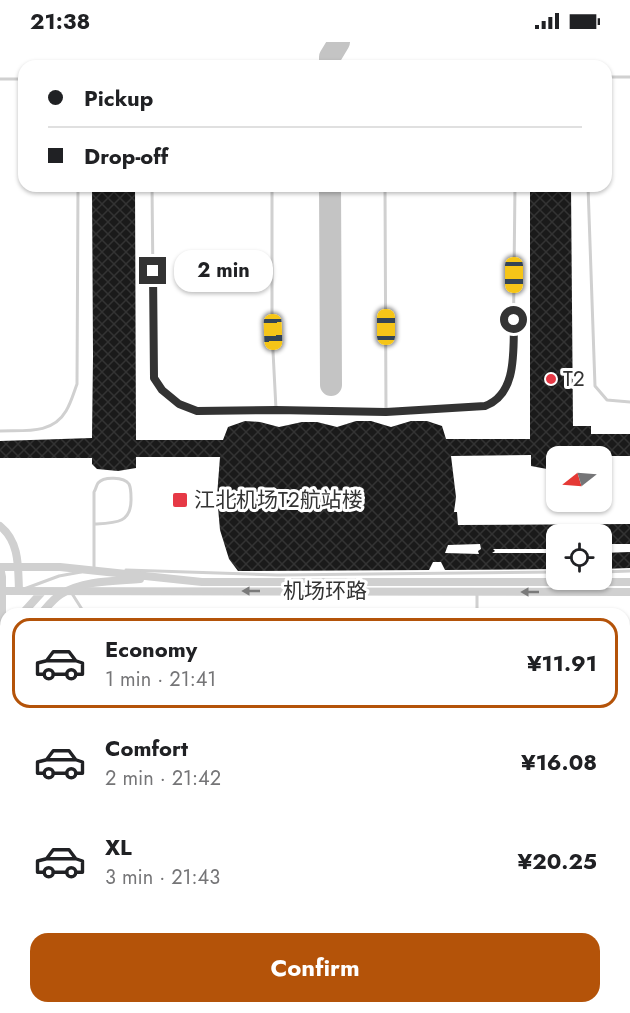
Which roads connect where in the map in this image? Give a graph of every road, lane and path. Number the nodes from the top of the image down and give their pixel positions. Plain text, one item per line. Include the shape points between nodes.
1 (630, 76) edge
2 (612, 77) edge
3 (0, 79) edge
4 (18, 79) edge
5 (78, 192) edge
6 (152, 192) edge
7 (272, 192) edge
8 (385, 192) edge
9 (515, 192) edge
10 (588, 192) edge
11 (630, 402) edge
12 (276, 410) junction
13 (386, 412) junction
14 (0, 431) edge
15 (95, 524) junction
16 (0, 526) edge
17 (0, 567) edge
18 (94, 570) junction
19 (630, 571) edge
20 (546, 572) edge
21 (612, 572) edge
22 (156, 578) junction
23 (630, 582) edge
24 (4, 591) edge
25 (19, 591) junction
26 (478, 591) junction
27 (42, 592) junction
28 (71, 592) junction
29 (630, 592) edge
30 (2, 608) edge
31 (27, 608) edge
32 (47, 608) edge
33 (81, 608) edge
34 (477, 608) edge

1 - 2 lane
3 - 4 lane
5 - 14 lane via 77,384 66,411 56,423 43,430
6 - 12 lane via 154,378 179,404 197,411
7 - 12 lane
8 - 13 lane
9 - 13 lane via 513,365 506,387 494,403 485,406
10 - 11 lane via 595,386 607,400
12 - 13 lane
15 - 15 lane via 94,492 99,483 104,479 128,482 132,510 129,515 118,522
15 - 18 lane
16 - 25 street via 14,543
17 - 22 street, bridge via 60,567
17 - 30 street
18 - 20 lane, 机场环路 via 278,575
18 - 25 lane, 机场环路 via 59,576
19 - 21 lane
22 - 23 street, 机场环路, bridge via 202,582
22 - 32 street, bridge via 77,587
24 - 25 street, 机场环路
25 - 27 street, 机场环路
26 -> 28 street, 机场环路
29 -> 26 street, 机场环路
26 - 34 lane
27 - 28 street, 机场环路
27 - 31 street
28 - 33 lane

